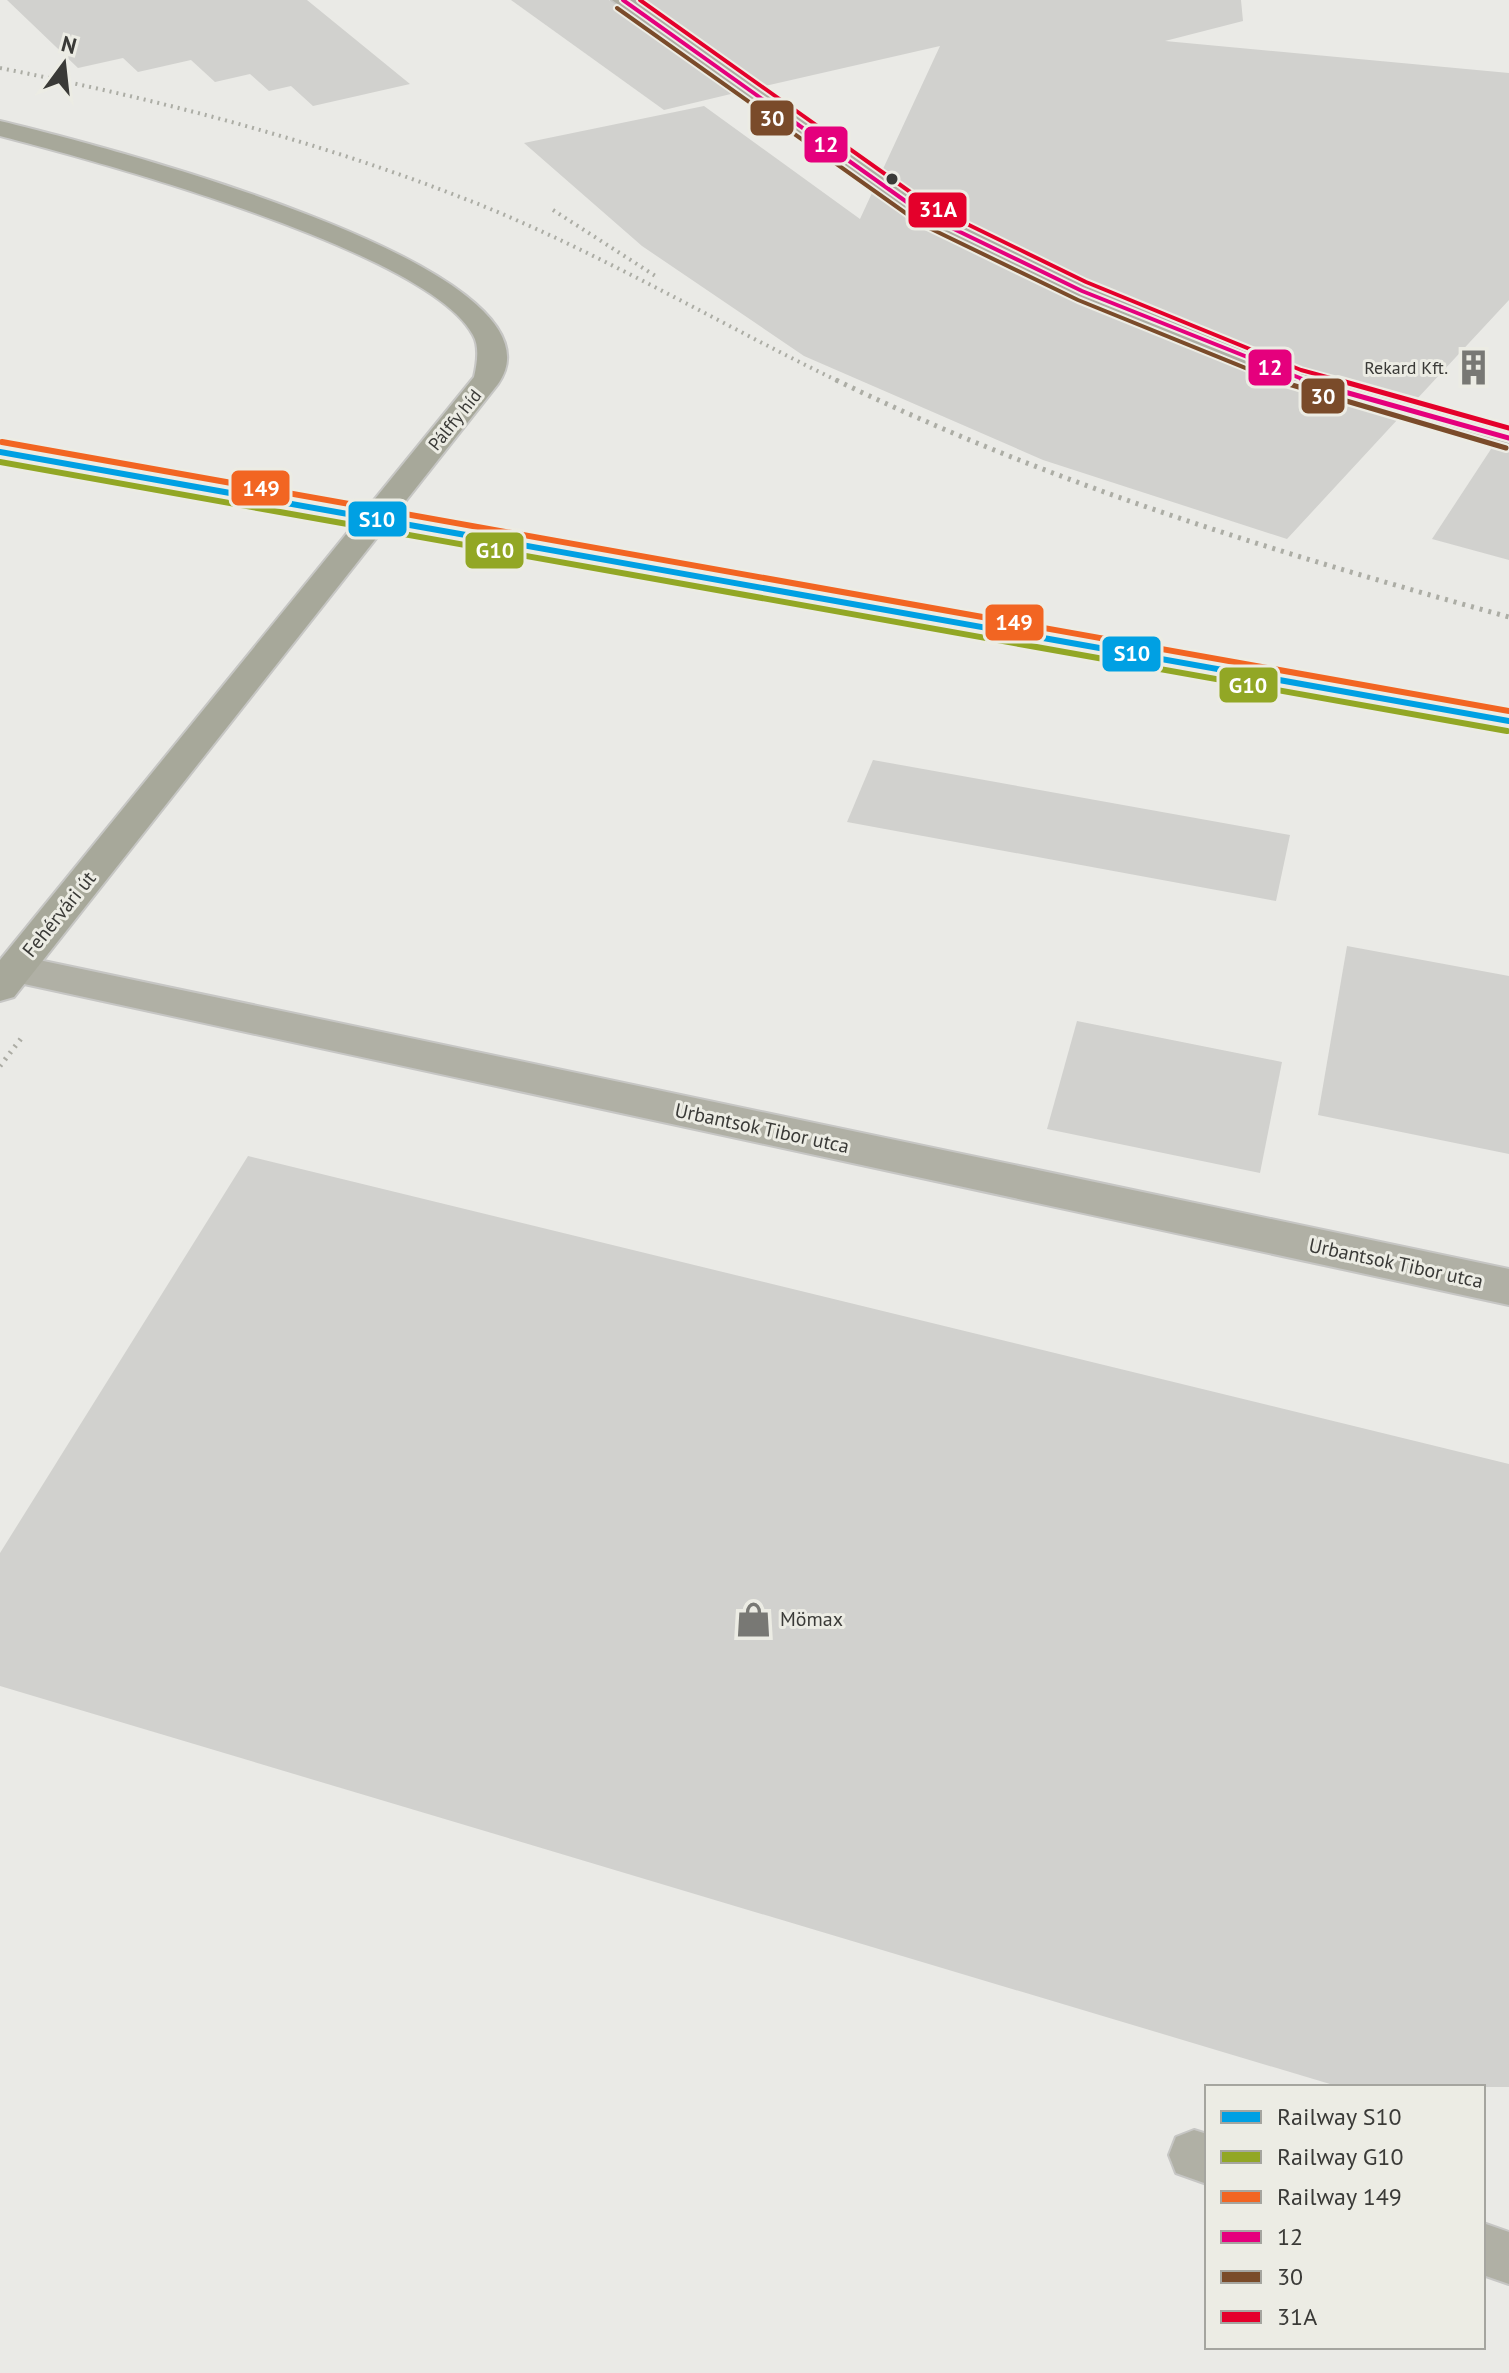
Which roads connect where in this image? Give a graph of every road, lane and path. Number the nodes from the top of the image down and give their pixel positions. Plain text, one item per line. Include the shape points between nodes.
1 (623, 0) edge
2 (0, 128) edge
3 (1509, 438) edge
4 (119, 842) joint
5 (7, 978) edge
6 (1509, 1287) edge
7 (1485, 2250) edge
8 (1509, 2258) edge

1 - 3 street via 925,215 1082,291 1298,379
2 - 4 main road, Pálffy híd via 93,151 347,241 434,283 466,305 486,329 493,353 488,378
4 - 5 main road, Fehérvári út
5 - 6 street, Urbantsok Tibor utca
7 - 8 lane

